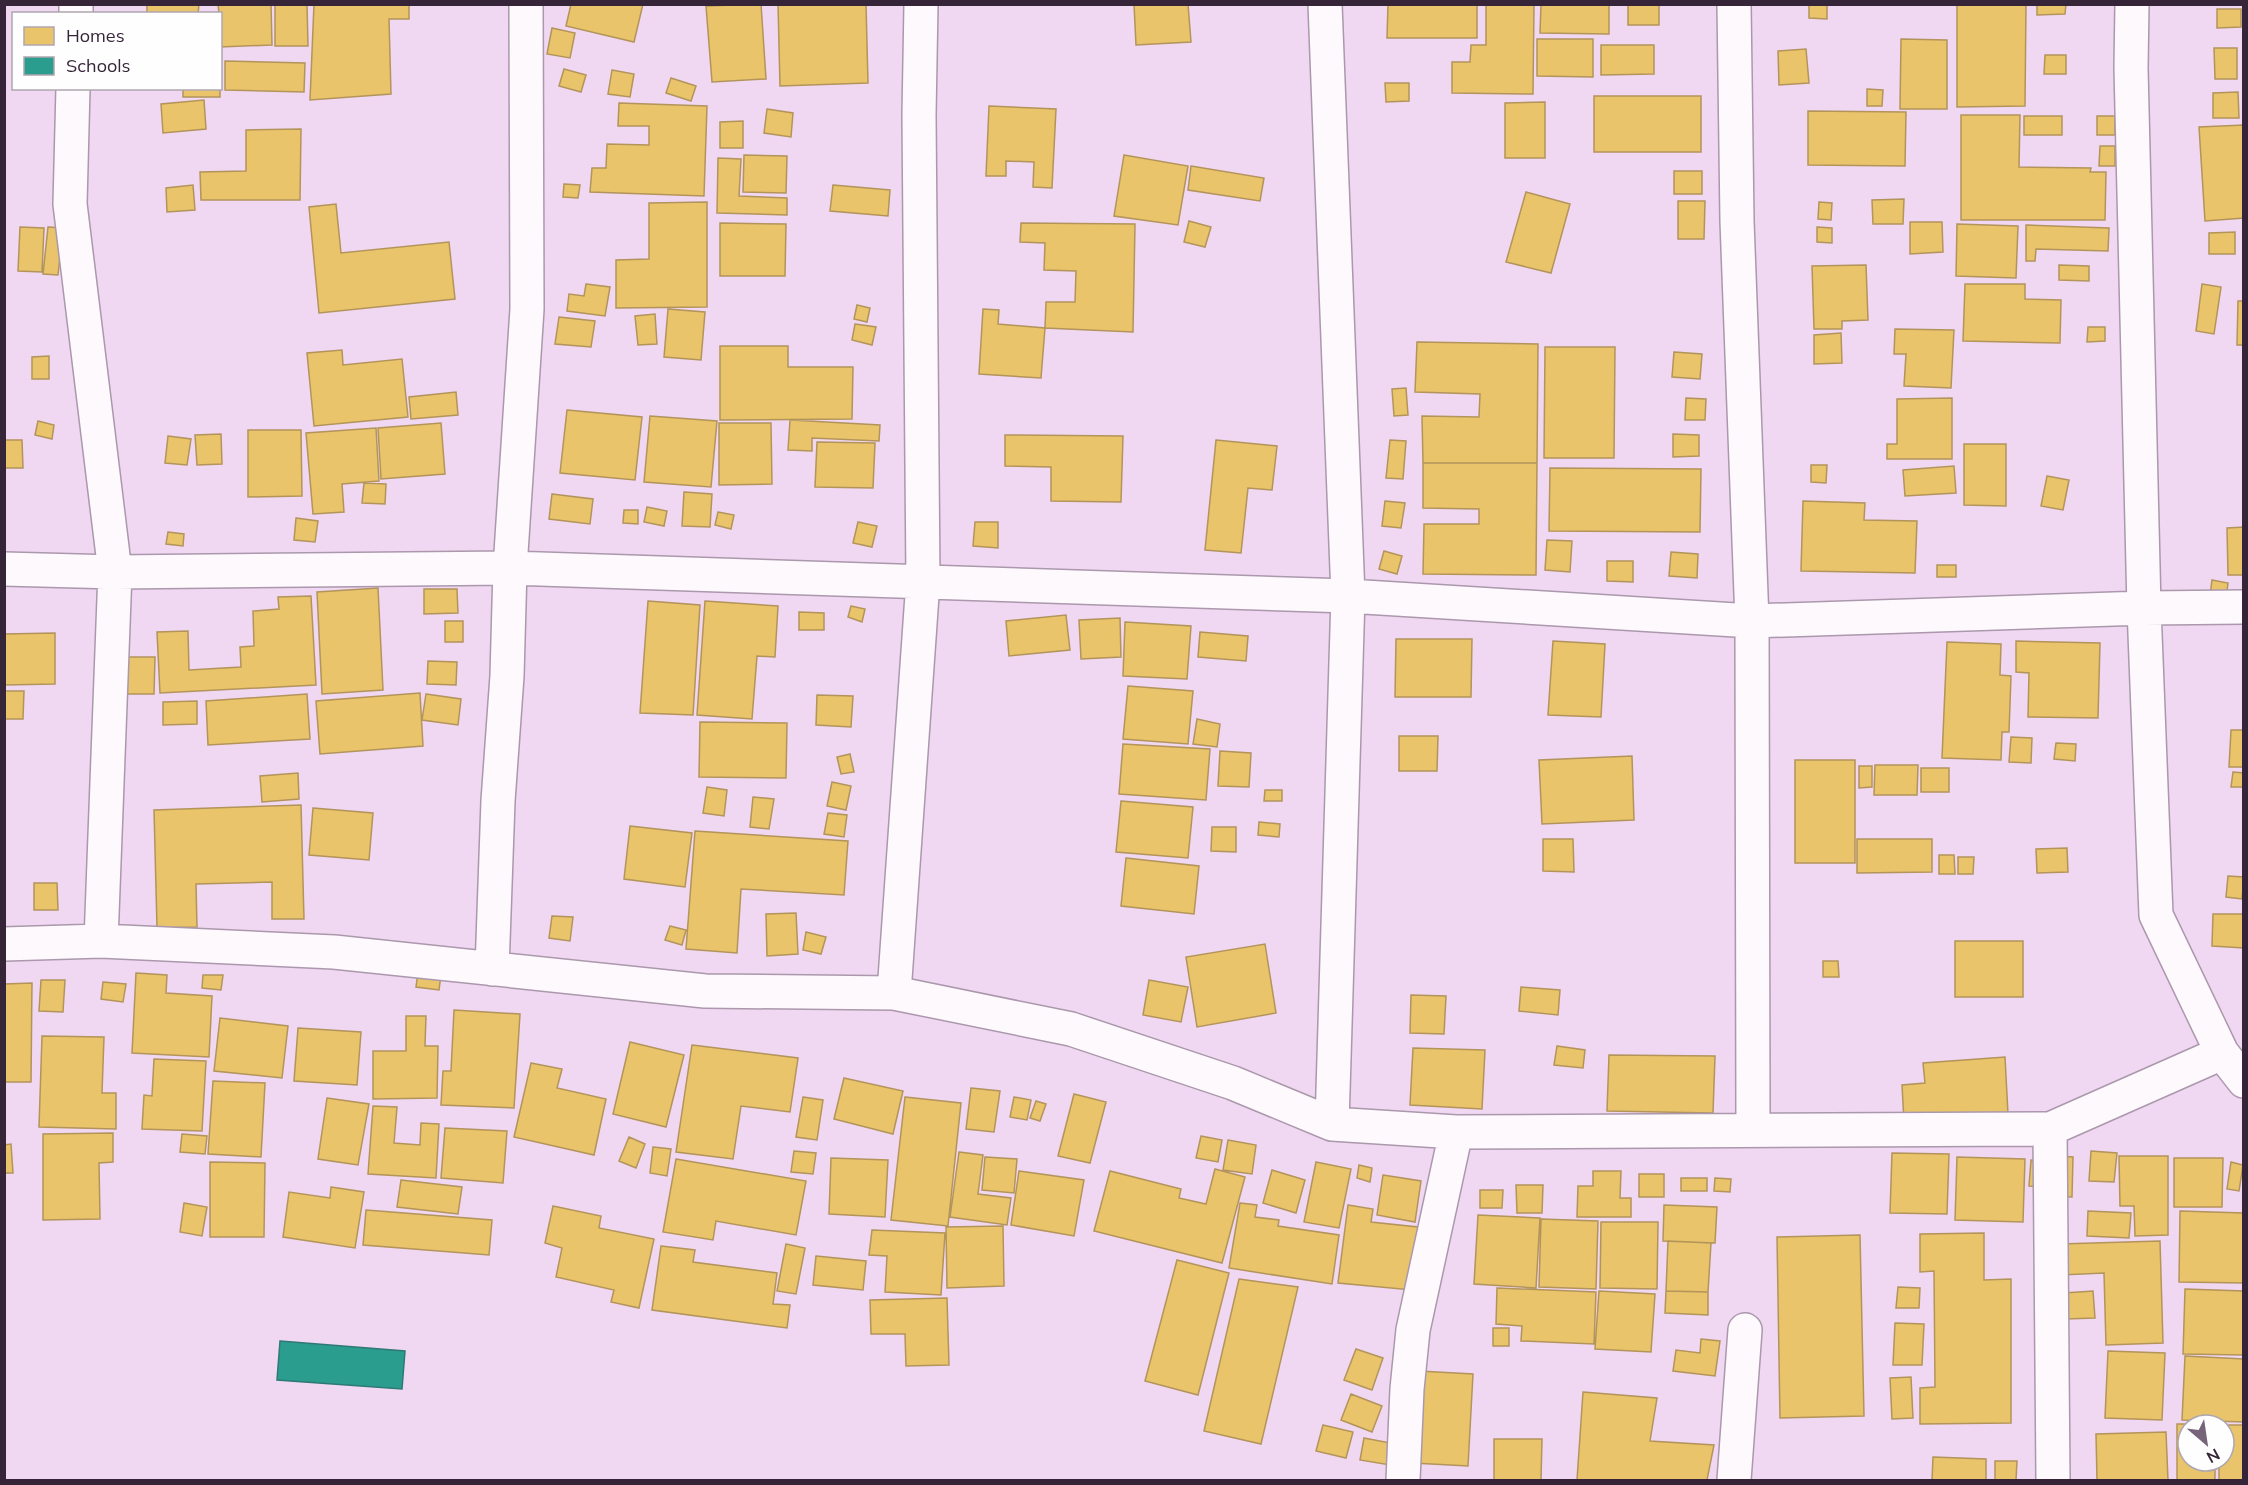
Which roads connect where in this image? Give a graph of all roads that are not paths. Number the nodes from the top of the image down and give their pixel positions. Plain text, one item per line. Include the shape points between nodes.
1 (526, 4) edge
2 (921, 4) edge
3 (1325, 4) edge
4 (1734, 4) edge
5 (2132, 4) edge
6 (73, 90) edge
7 (510, 568) junction
8 (4, 569) edge
9 (115, 572) junction
10 (923, 581) junction
11 (1348, 596) junction
12 (2244, 607) edge
13 (2144, 608) junction
14 (1752, 621) junction
15 (101, 941) junction
16 (4, 944) edge
17 (492, 969) junction
18 (894, 993) junction
19 (2222, 1053) junction
20 (2244, 1081) edge
21 (1332, 1124) junction
22 (1753, 1129) junction
23 (2050, 1129) junction
24 (1456, 1132) junction
25 (1745, 1330) dead end
26 (1403, 1480) edge
27 (1734, 1480) edge
28 (2053, 1480) edge

1 - 7 street via 528,309
2 - 10 street
3 - 11 street
4 - 14 street via 1737,221
5 - 13 street
6 - 9 street via 70,204
7 - 9 street
7 - 10 street
7 - 17 street
8 - 9 street
9 - 15 street
10 - 11 street
10 - 18 street
11 - 14 street
11 - 21 street
12 - 13 street
13 - 14 street
13 - 19 street via 2156,915
14 - 22 street
15 - 16 street
15 - 17 street via 334,952
17 - 18 street via 705,991
18 - 21 street via 1071,1029 1233,1083
19 - 20 street
19 - 23 street
21 - 24 street
22 - 23 street
22 - 24 street
23 - 28 street
24 - 26 street via 1413,1330
25 - 27 street

